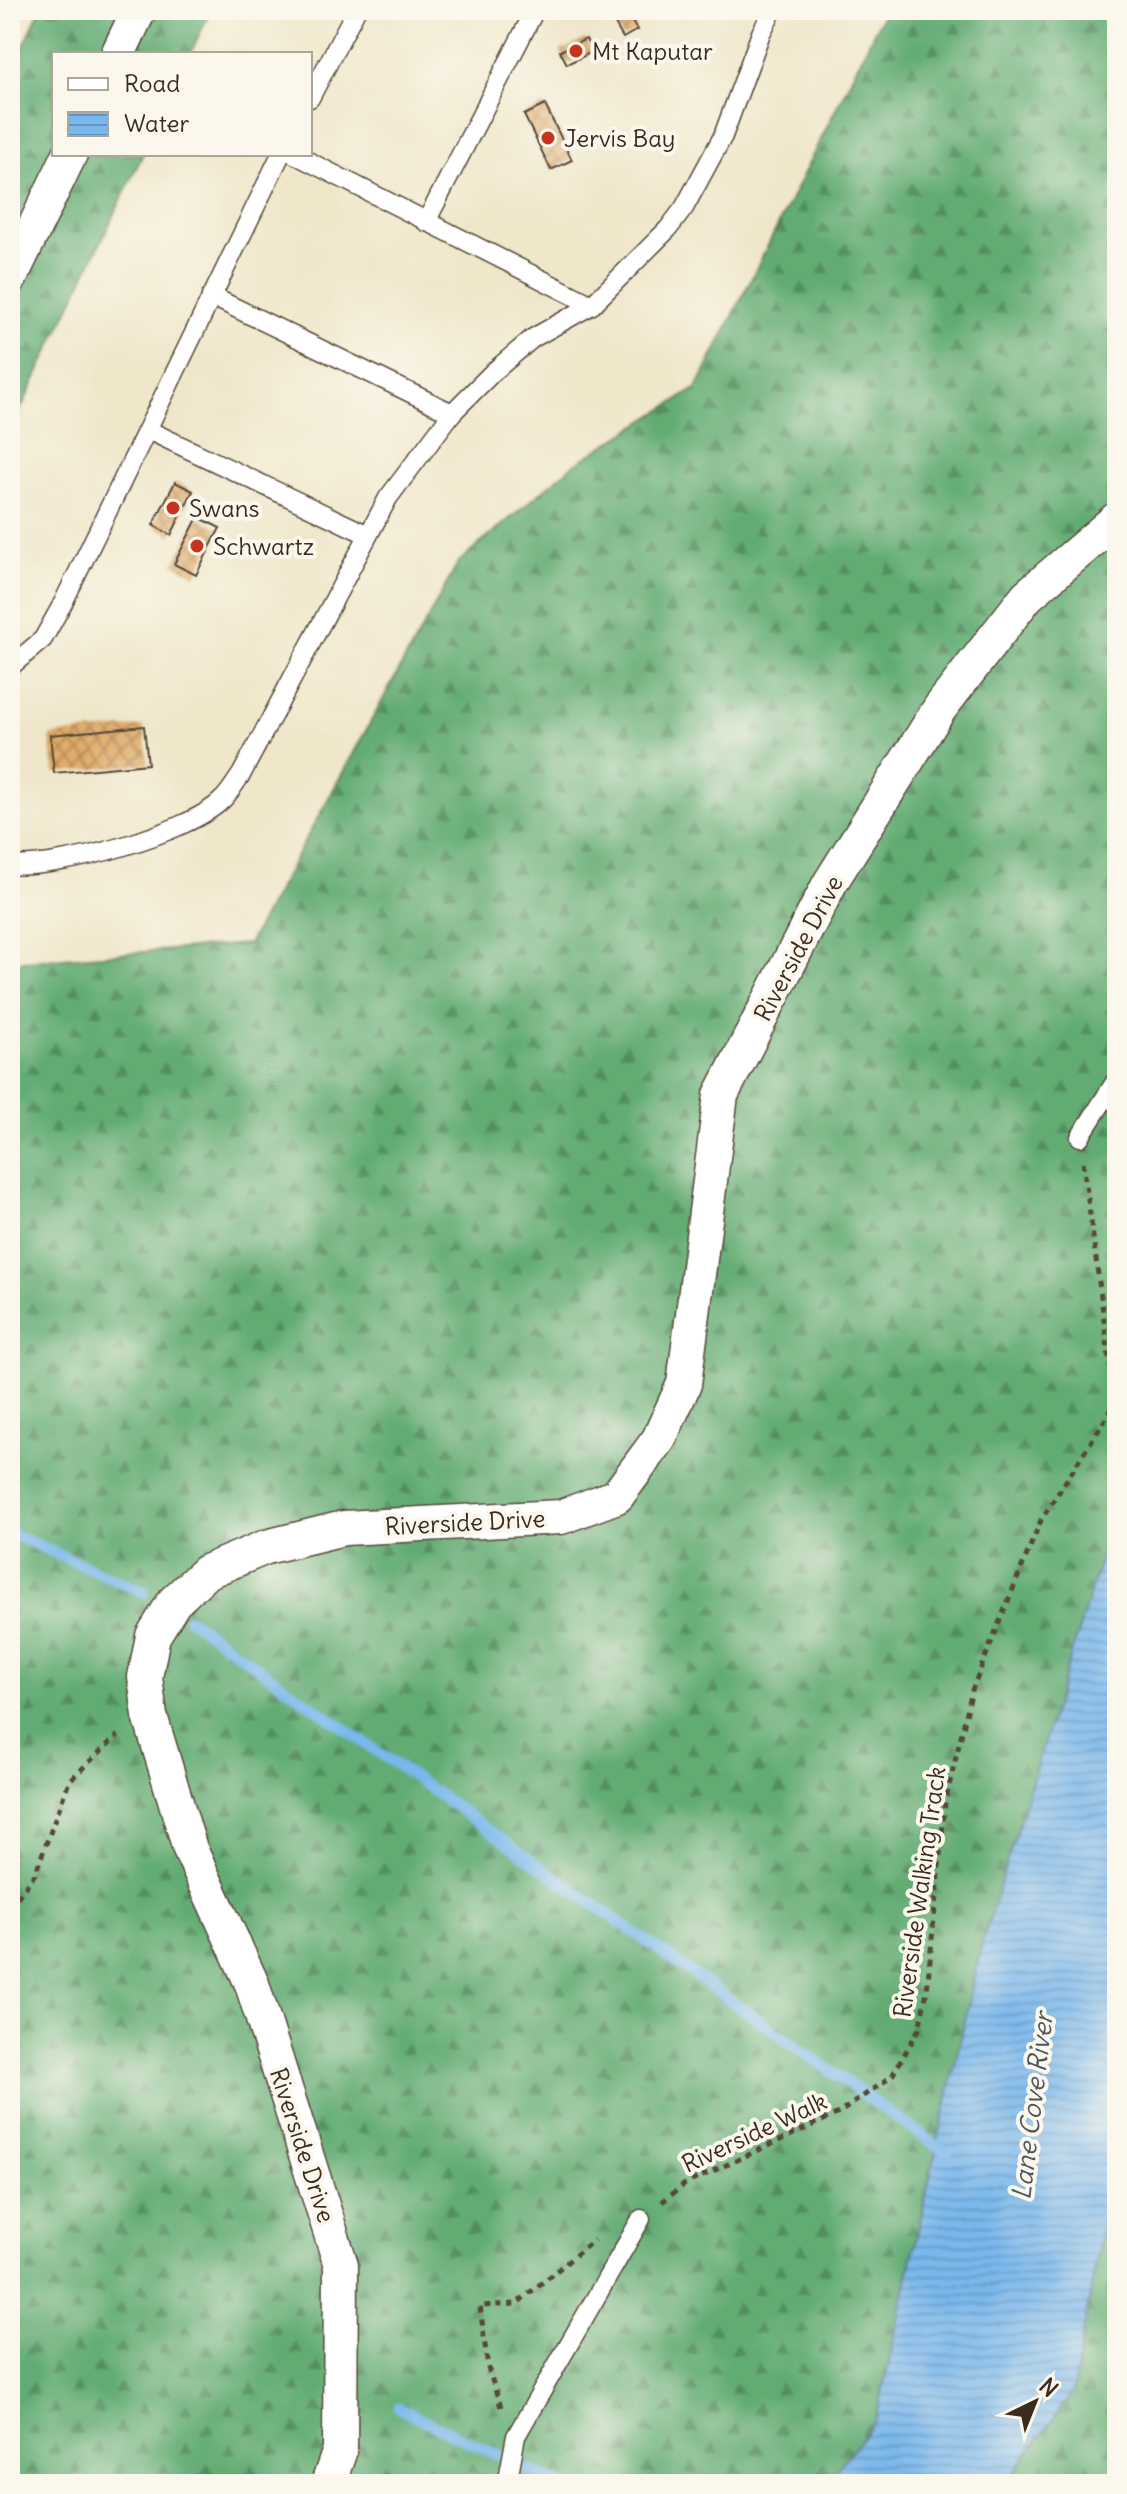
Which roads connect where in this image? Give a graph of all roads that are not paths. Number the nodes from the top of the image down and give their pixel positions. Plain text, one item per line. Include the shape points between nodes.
1 (139, 10) edge
2 (356, 10) edge
3 (535, 10) edge
4 (773, 10) edge
5 (119, 52) edge
6 (312, 94) edge
7 (69, 156) edge
8 (280, 156) edge
9 (298, 156) edge
10 (426, 222) junction
11 (10, 278) edge
12 (211, 296) junction
13 (592, 305) junction
14 (452, 413) junction
15 (148, 430) junction
16 (1117, 519) edge
17 (368, 535) junction
18 (10, 667) edge
19 (10, 865) edge
20 (1117, 1079) edge
21 (1080, 1137) road end
22 (641, 2219) road end
23 (328, 2484) edge
24 (507, 2484) edge

1 - 5 street
2 - 6 lane
3 - 10 lane
4 - 13 lane via 723,136 684,208
7 - 11 street
8 - 12 lane
9 - 10 lane
10 - 13 lane
12 - 14 lane
12 - 15 lane
13 - 14 lane via 533,338
14 - 17 lane via 388,498
15 - 17 lane
15 - 18 lane via 43,639
16 - 23 street, Riverside Drive via 1027,596 940,708 830,883 721,1095 684,1384 659,1439 617,1496 561,1517 344,1528 266,1547 206,1572 174,1602 153,1636 145,1677 150,1716 190,1849 252,1984 341,2265 340,2450
17 - 19 lane via 223,800 186,823 128,844 51,862
20 - 21 lane
22 - 24 lane via 516,2436

